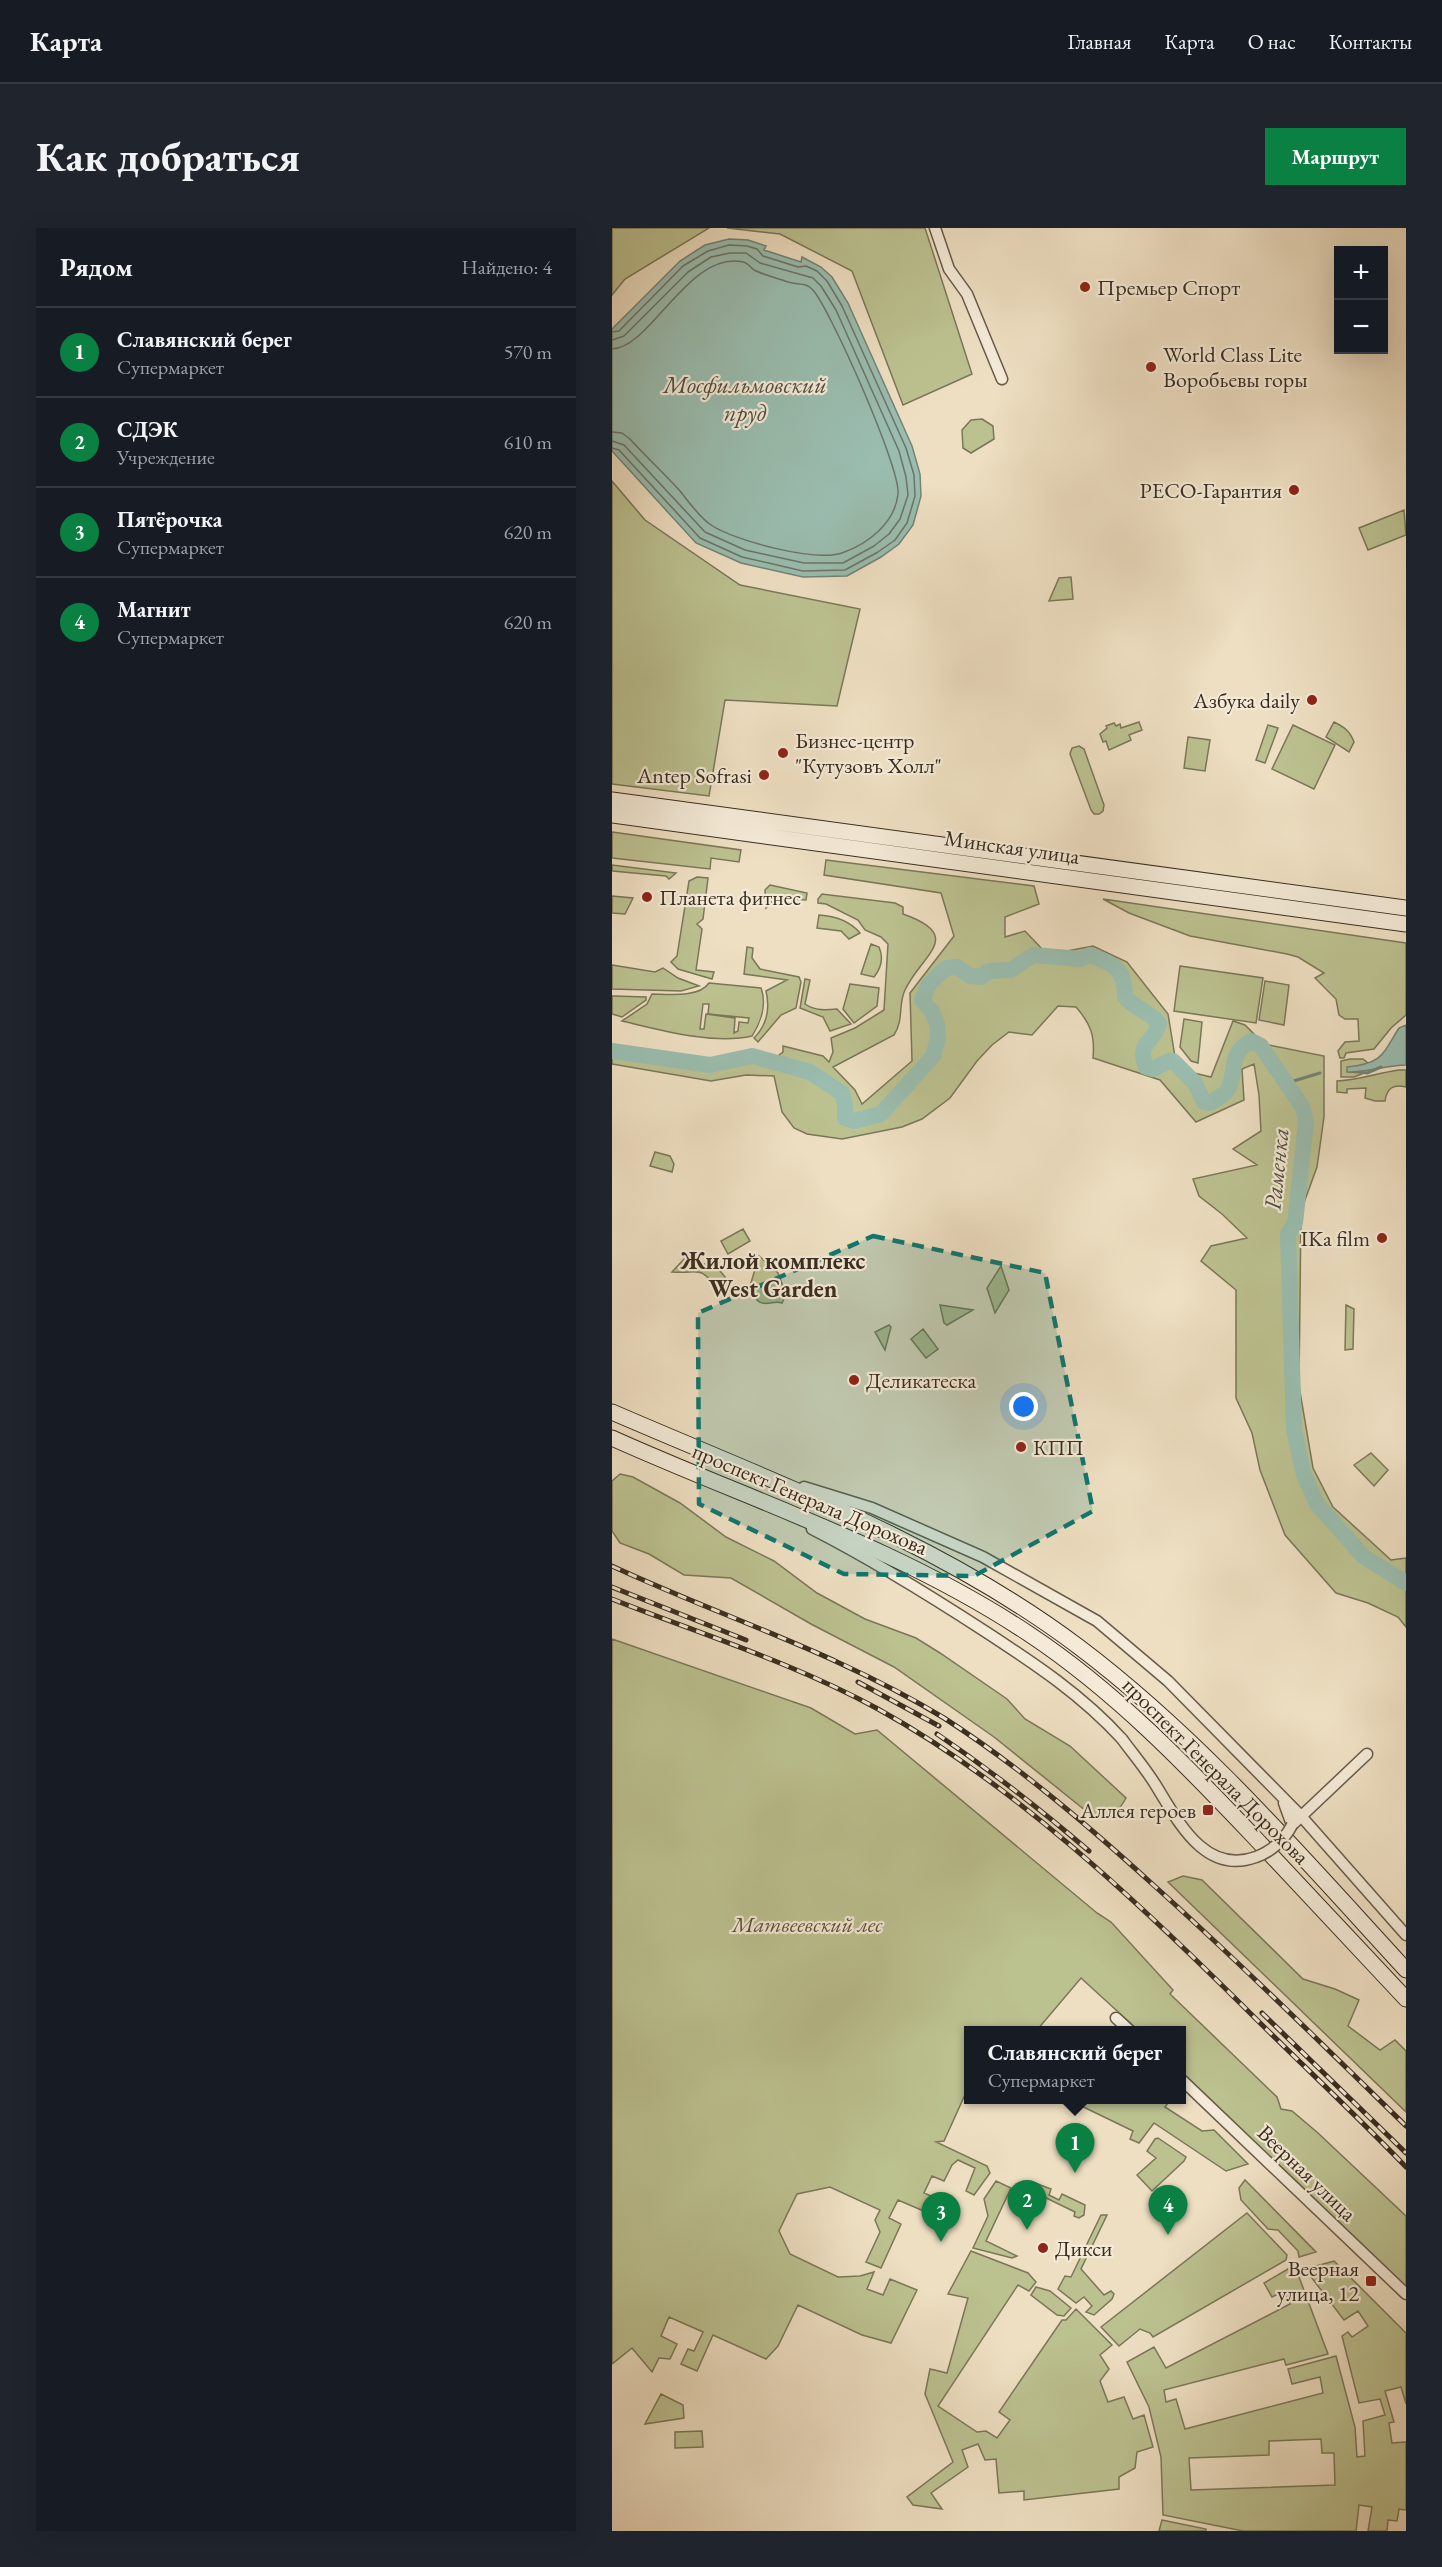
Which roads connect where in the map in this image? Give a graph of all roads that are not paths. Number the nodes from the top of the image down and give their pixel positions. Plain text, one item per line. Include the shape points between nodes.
1 (935, 228) edge
2 (1002, 379) dead end
3 (612, 800) edge
4 (612, 815) edge
5 (1406, 908) edge
6 (1406, 924) edge
7 (612, 1412) edge
8 (612, 1438) edge
9 (755, 1472) junction
10 (745, 1495) junction
11 (1367, 1754) dead end
12 (1280, 1798) junction
13 (1301, 1816) junction
14 (1292, 1825) junction
15 (1406, 1935) edge
16 (1406, 1970) edge
17 (1406, 1999) edge
18 (1116, 2018) dead end
19 (1124, 2026) edge
20 (1186, 2084) edge
21 (1406, 2295) edge

1 - 2 street via 949,269 968,294
3 - 5 main road, Минская улица
4 - 6 main road, Минская улица
7 - 9 main road, проспект Генерала Дорохова
8 - 10 main road, проспект Генерала Дорохова
9 - 12 street via 872,1508 983,1557 1097,1621 1168,1681
9 - 16 main road, проспект Генерала Дорохова via 936,1558 1079,1647 1180,1733
10 - 14 street, bridge via 903,1578 1067,1687 1122,1739 1182,1826 1197,1845 1214,1856 1230,1861 1250,1860 1288,1834
10 - 17 main road, проспект Генерала Дорохова via 926,1574 982,1604 1068,1661 1165,1745
11 - 13 street
12 - 13 street
12 - 14 street
13 - 14 street
13 - 15 street
18 - 19 street
20 - 21 street, Веерная улица

